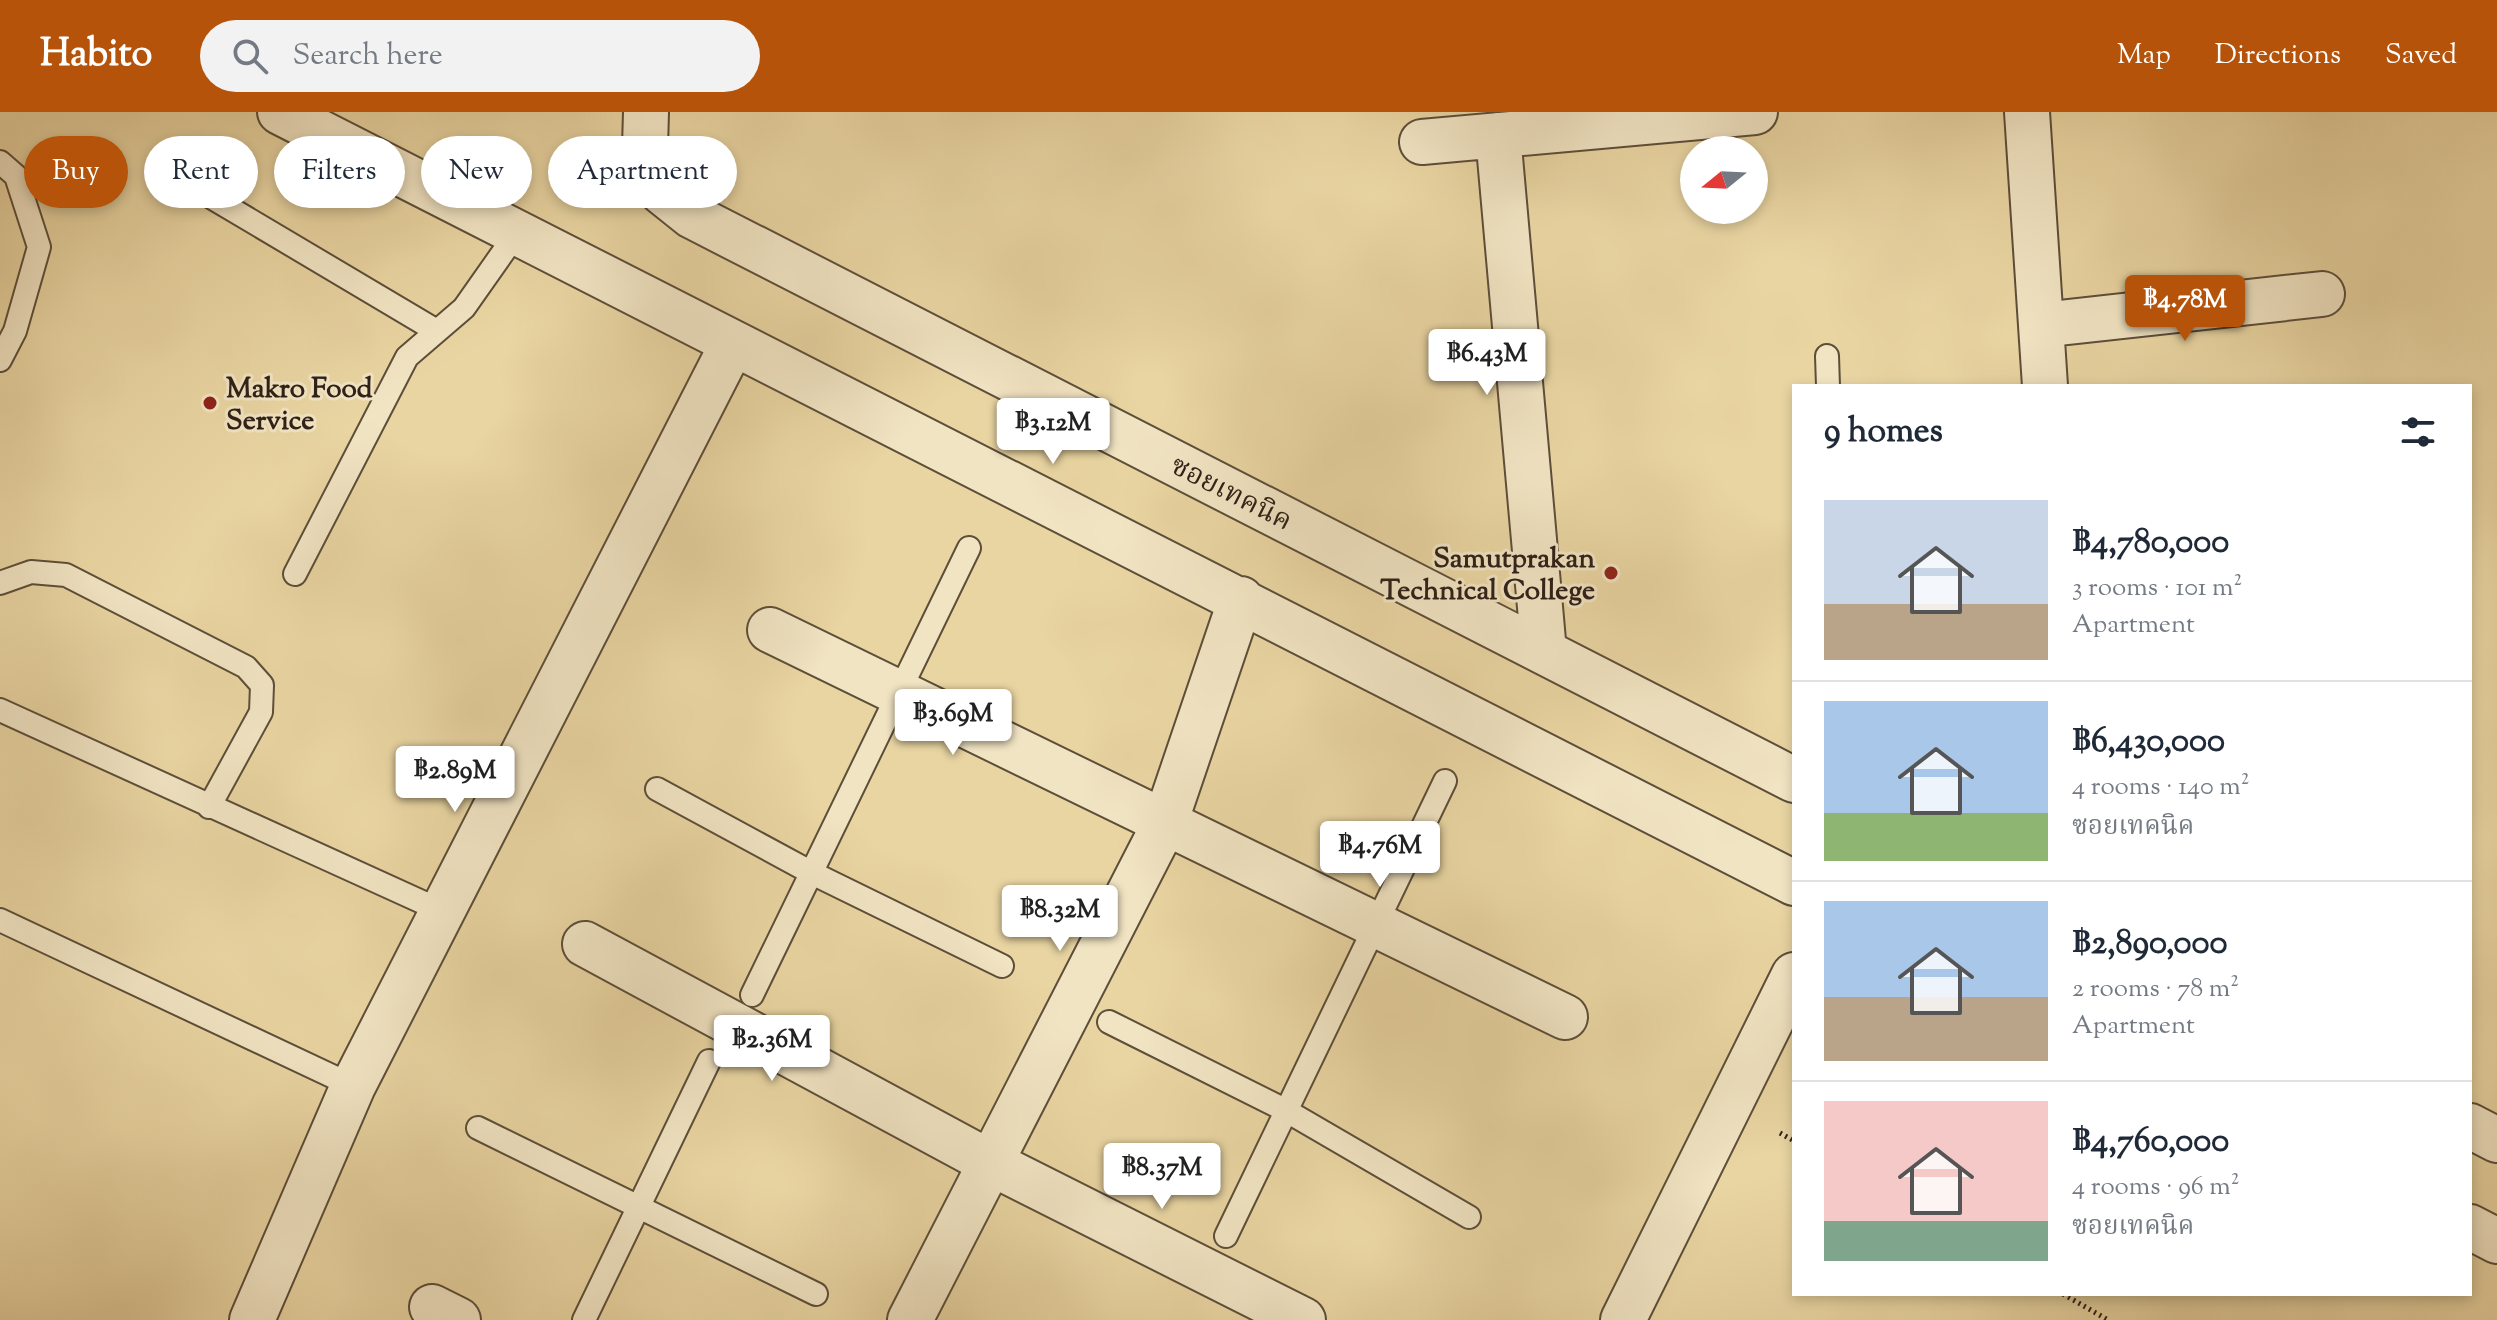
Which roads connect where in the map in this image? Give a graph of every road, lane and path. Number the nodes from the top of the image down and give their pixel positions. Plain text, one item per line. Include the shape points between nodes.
1 (280, 112) edge
2 (646, 112) edge
3 (1755, 112) edge
4 (2027, 112) edge
5 (1498, 135) junction
6 (1422, 142) dead end
7 (0, 162) edge
8 (230, 208) edge
9 (516, 234) junction
10 (2322, 294) dead end
11 (2041, 325) junction
12 (435, 330) junction
13 (733, 343) junction
14 (1827, 356) dead end
15 (0, 360) edge
16 (1828, 384) edge
17 (2045, 384) edge
18 (969, 548) dead end
19 (295, 574) dead end
20 (0, 583) edge
21 (1241, 599) junction
22 (770, 630) dead end
23 (1544, 652) junction
24 (901, 694) junction
25 (0, 710) edge
26 (1792, 779) edge
27 (1445, 781) dead end
28 (657, 789) dead end
29 (209, 807) junction
30 (1165, 823) junction
31 (812, 873) junction
32 (1792, 882) edge
33 (444, 912) junction
34 (0, 920) edge
35 (1374, 924) junction
36 (585, 944) dead end
37 (1002, 966) dead end
38 (1792, 979) edge
39 (752, 995) dead end
40 (1565, 1017) dead end
41 (1109, 1022) dead end
42 (709, 1061) dead end
43 (353, 1086) junction
44 (1285, 1110) junction
45 (2472, 1127) edge
46 (478, 1128) dead end
47 (1780, 1133) dead end
48 (1792, 1140) edge
49 (2497, 1140) edge
50 (991, 1163) junction
51 (642, 1206) junction
52 (1469, 1217) dead end
53 (2472, 1228) edge
54 (1226, 1236) dead end
55 (2497, 1241) edge
56 (816, 1294) dead end
57 (2066, 1296) edge
58 (252, 1320) edge
59 (584, 1320) edge
60 (910, 1320) edge
61 (1303, 1320) edge
62 (1623, 1320) edge
63 (2108, 1320) edge

1 - 9 street
2 - 23 street, ซอยเทคนิค via 645,147 662,192 692,216
3 - 5 street
4 - 11 street
5 - 6 street
5 - 23 street
7 - 15 lane via 16,176 39,247 15,331
8 - 12 lane
9 - 12 lane via 464,308
9 - 13 street
10 - 11 street
11 - 17 street
12 - 19 lane via 407,357
13 - 21 street
13 - 33 street
14 - 16 lane
18 - 24 lane
20 - 29 lane via 31,572 66,575 246,667 262,685 261,712
21 - 30 street
21 - 32 street
22 - 24 street
23 - 26 street, ซอยเทคนิค
24 - 30 street
24 - 31 lane
25 - 29 lane
27 - 35 lane
28 - 31 lane
29 - 33 lane
30 - 35 street
30 - 50 street
31 - 37 lane
31 - 39 lane
33 - 43 street
34 - 43 lane
35 - 40 street
35 - 44 lane
36 - 50 street
38 - 62 street
41 - 44 lane
42 - 51 lane
43 - 58 street
44 - 52 lane
44 - 54 lane
45 - 49 street
46 - 51 lane
47 - 48 path
50 - 60 street
50 - 61 street
51 - 56 lane
51 - 59 lane
53 - 55 street
57 - 63 path

